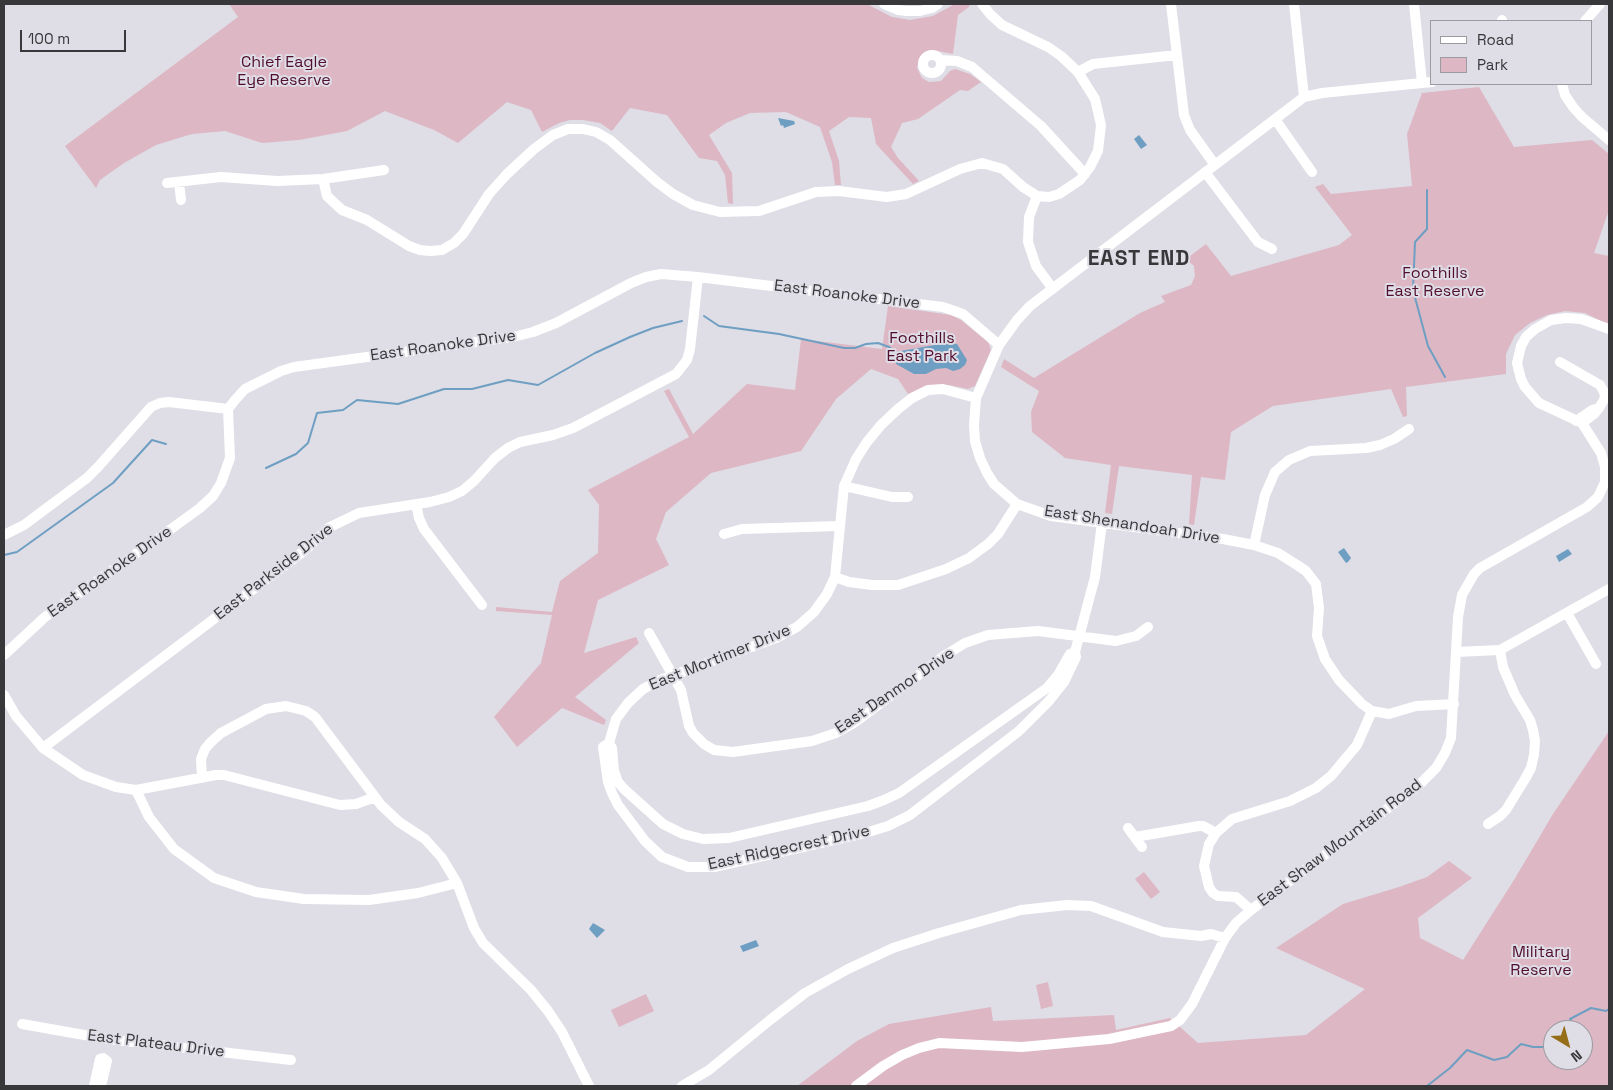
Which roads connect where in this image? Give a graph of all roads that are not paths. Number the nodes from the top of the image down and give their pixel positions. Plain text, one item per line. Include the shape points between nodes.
1 (884, 4) edge
2 (938, 4) edge
3 (982, 4) edge
4 (1171, 4) edge
5 (1294, 4) edge
6 (1414, 4) edge
7 (1600, 4) edge
8 (1586, 20) edge
9 (1177, 56) junction
10 (941, 60) dead end
11 (1078, 72) junction
12 (1427, 83) edge
13 (1562, 85) edge
14 (1304, 97) junction
15 (1275, 119) junction
16 (1609, 140) edge
17 (1215, 165) junction
18 (384, 170) dead end
19 (1206, 172) junction
20 (1312, 172) dead end
21 (1085, 174) junction
22 (323, 179) junction
23 (178, 182) junction
24 (167, 183) dead end
25 (1037, 196) junction
26 (181, 200) dead end
27 (1272, 249) dead end
28 (698, 277) junction
29 (1053, 289) junction
30 (1609, 329) edge
31 (999, 345) junction
32 (1560, 362) dead end
33 (976, 398) junction
34 (228, 409) junction
35 (1579, 422) junction
36 (1409, 429) dead end
37 (1605, 452) edge
38 (844, 486) junction
39 (908, 496) dead end
40 (416, 504) junction
41 (1017, 504) junction
42 (1102, 523) junction
43 (839, 526) junction
44 (724, 534) dead end
45 (4, 535) edge
46 (1254, 544) junction
47 (835, 577) junction
48 (1609, 589) edge
49 (482, 606) dead end
50 (1567, 613) junction
51 (1148, 627) dead end
52 (649, 633) dead end
53 (1079, 636) junction
54 (1500, 650) junction
55 (1074, 652) junction
56 (1456, 652) junction
57 (4, 654) edge
58 (1596, 664) dead end
59 (672, 675) junction
60 (4, 695) edge
61 (1454, 704) junction
62 (1372, 711) junction
63 (609, 743) junction
64 (44, 748) junction
65 (202, 778) junction
66 (136, 790) junction
67 (375, 798) junction
68 (1488, 824) dead end
69 (1128, 828) dead end
70 (1216, 833) junction
71 (1135, 837) junction
72 (1142, 847) dead end
73 (457, 883) junction
74 (1251, 910) junction
75 (1225, 938) junction
76 (22, 1024) dead end
77 (108, 1039) junction
78 (104, 1058) junction
79 (292, 1060) dead end
80 (94, 1086) edge
81 (101, 1086) edge
82 (588, 1086) edge
83 (682, 1086) edge
84 (856, 1086) edge

1 - 2 street via 898,10 920,11
3 - 11 street via 1002,25 1054,52
4 - 9 street
5 - 14 street
6 - 12 street
7 - 8 street
9 - 11 street via 1092,64
9 - 17 street via 1184,115
10 - 21 street via 957,61 972,67 1041,126
11 - 21 street via 1095,99 1101,125 1098,151
12 - 14 street, East Shenandoah Drive
13 - 16 street via 1573,107
14 - 15 street, East Shenandoah Drive
15 - 17 street, East Shenandoah Drive
15 - 20 street
17 - 19 street, East Shenandoah Drive
18 - 22 street
19 - 27 street via 1258,242
19 - 29 street, East Shenandoah Drive
21 - 25 street via 1074,186 1059,194
22 - 23 street via 277,182 231,177
22 - 25 street via 327,196 342,210 367,220 409,246 430,251 442,250 454,243 507,174 534,148 568,129 596,132 610,140 673,194 693,205 720,212 759,210 816,192 839,191 887,197 906,194 960,169 982,163 1003,168
23 - 24 street
23 - 26 street
25 - 29 street via 1029,217 1028,242 1036,266
28 - 31 street, East Roanoke Drive via 943,307 963,314
28 - 34 street, East Roanoke Drive via 661,274 646,277 556,323 513,337 288,369 271,374 245,389
28 - 40 street, East Parkside Drive via 690,349 687,360 676,374 573,428 520,442 495,458 462,491
29 - 31 street, East Shenandoah Drive via 1030,306
30 - 35 street via 1581,319 1551,320 1535,329 1521,346 1518,371 1531,395 1552,411
31 - 33 street, East Shenandoah Drive
32 - 35 street via 1600,385 1605,398 1594,414
33 - 38 street, East Mortimer Drive via 943,389 928,390 912,398 866,442
33 - 41 street, East Shenandoah Drive via 975,441 980,458 994,484
34 - 45 street via 169,402 151,407 87,478
34 - 57 street, East Roanoke Drive via 230,458 213,496 160,537 45,616
35 - 37 street, East Shaw Mountain Road
36 - 46 street via 1380,446 1310,451 1289,460 1276,472 1265,495
37 - 56 street, East Shaw Mountain Road via 1604,482 1598,497 1587,507 1474,574 1462,595
38 - 39 street via 892,497
38 - 43 street, East Mortimer Drive
40 - 49 street via 424,529
40 - 64 street, East Parkside Drive via 359,513 330,527 304,551
41 - 42 street, East Shenandoah Drive via 1051,516
41 - 47 street via 988,544 946,569 898,585 872,585
42 - 46 street, East Shenandoah Drive
42 - 53 street, East Ridgecrest Drive via 1096,577
43 - 44 street via 742,529
43 - 47 street, East Mortimer Drive
46 - 62 street, East Shenandoah Drive via 1297,565 1316,584 1319,608 1317,636 1325,659 1339,680
47 - 59 street, East Mortimer Drive via 814,612 797,627 776,638
48 - 50 street
50 - 54 street
50 - 58 street
51 - 53 street, East Danmor Drive via 1136,636 1116,641
52 - 59 street, East Danmor Drive
53 - 55 street, East Ridgecrest Drive
53 - 59 street, East Danmor Drive via 1038,631 988,635 944,656 836,734 812,741 733,752 714,750 693,733 681,690
54 - 56 street
54 - 68 street via 1503,667 1530,720 1535,748 1525,779 1506,810
55 - 63 street, East Ridgecrest Drive via 1047,688 899,792 868,806 729,838 703,839 663,824 618,782
55 - 63 street, East Ridgecrest Drive via 1076,657 1064,682 1037,714 910,815 865,833 714,867 688,867 662,857 645,841 612,794 604,761 604,746
56 - 61 street, East Shaw Mountain Road
59 - 63 street, East Mortimer Drive via 643,688 628,702 616,719
60 - 64 street via 16,716
61 - 62 street via 1416,706 1389,714
61 - 74 street, East Shaw Mountain Road via 1451,738 1436,768 1425,780
62 - 70 street via 1357,745 1316,788 1290,801 1232,819
64 - 66 street via 83,775 116,787
65 - 66 street
65 - 67 street via 216,775 232,777 340,805
65 - 67 street via 201,759 205,749 221,733 266,709 286,706 306,711 321,723
66 - 73 street via 149,817 174,849 214,878 256,892 304,899 369,900
67 - 73 street via 434,848
69 - 71 street
70 - 71 street via 1199,826
70 - 74 street via 1205,857 1209,887 1218,896 1236,897
71 - 72 street
73 - 82 street via 483,943 548,1011
74 - 75 street, East Shaw Mountain Road
75 - 83 street via 1210,934 1163,932 1091,906 1021,910 893,948 848,969 806,993 709,1070
75 - 84 street, East Shaw Mountain Road via 1192,1004 1171,1026 1109,1039 1022,1046 939,1043 902,1055
76 - 77 street, East Plateau Drive
77 - 78 street
77 - 79 street, East Plateau Drive
78 - 80 street via 100,1059
78 - 81 street via 107,1061

